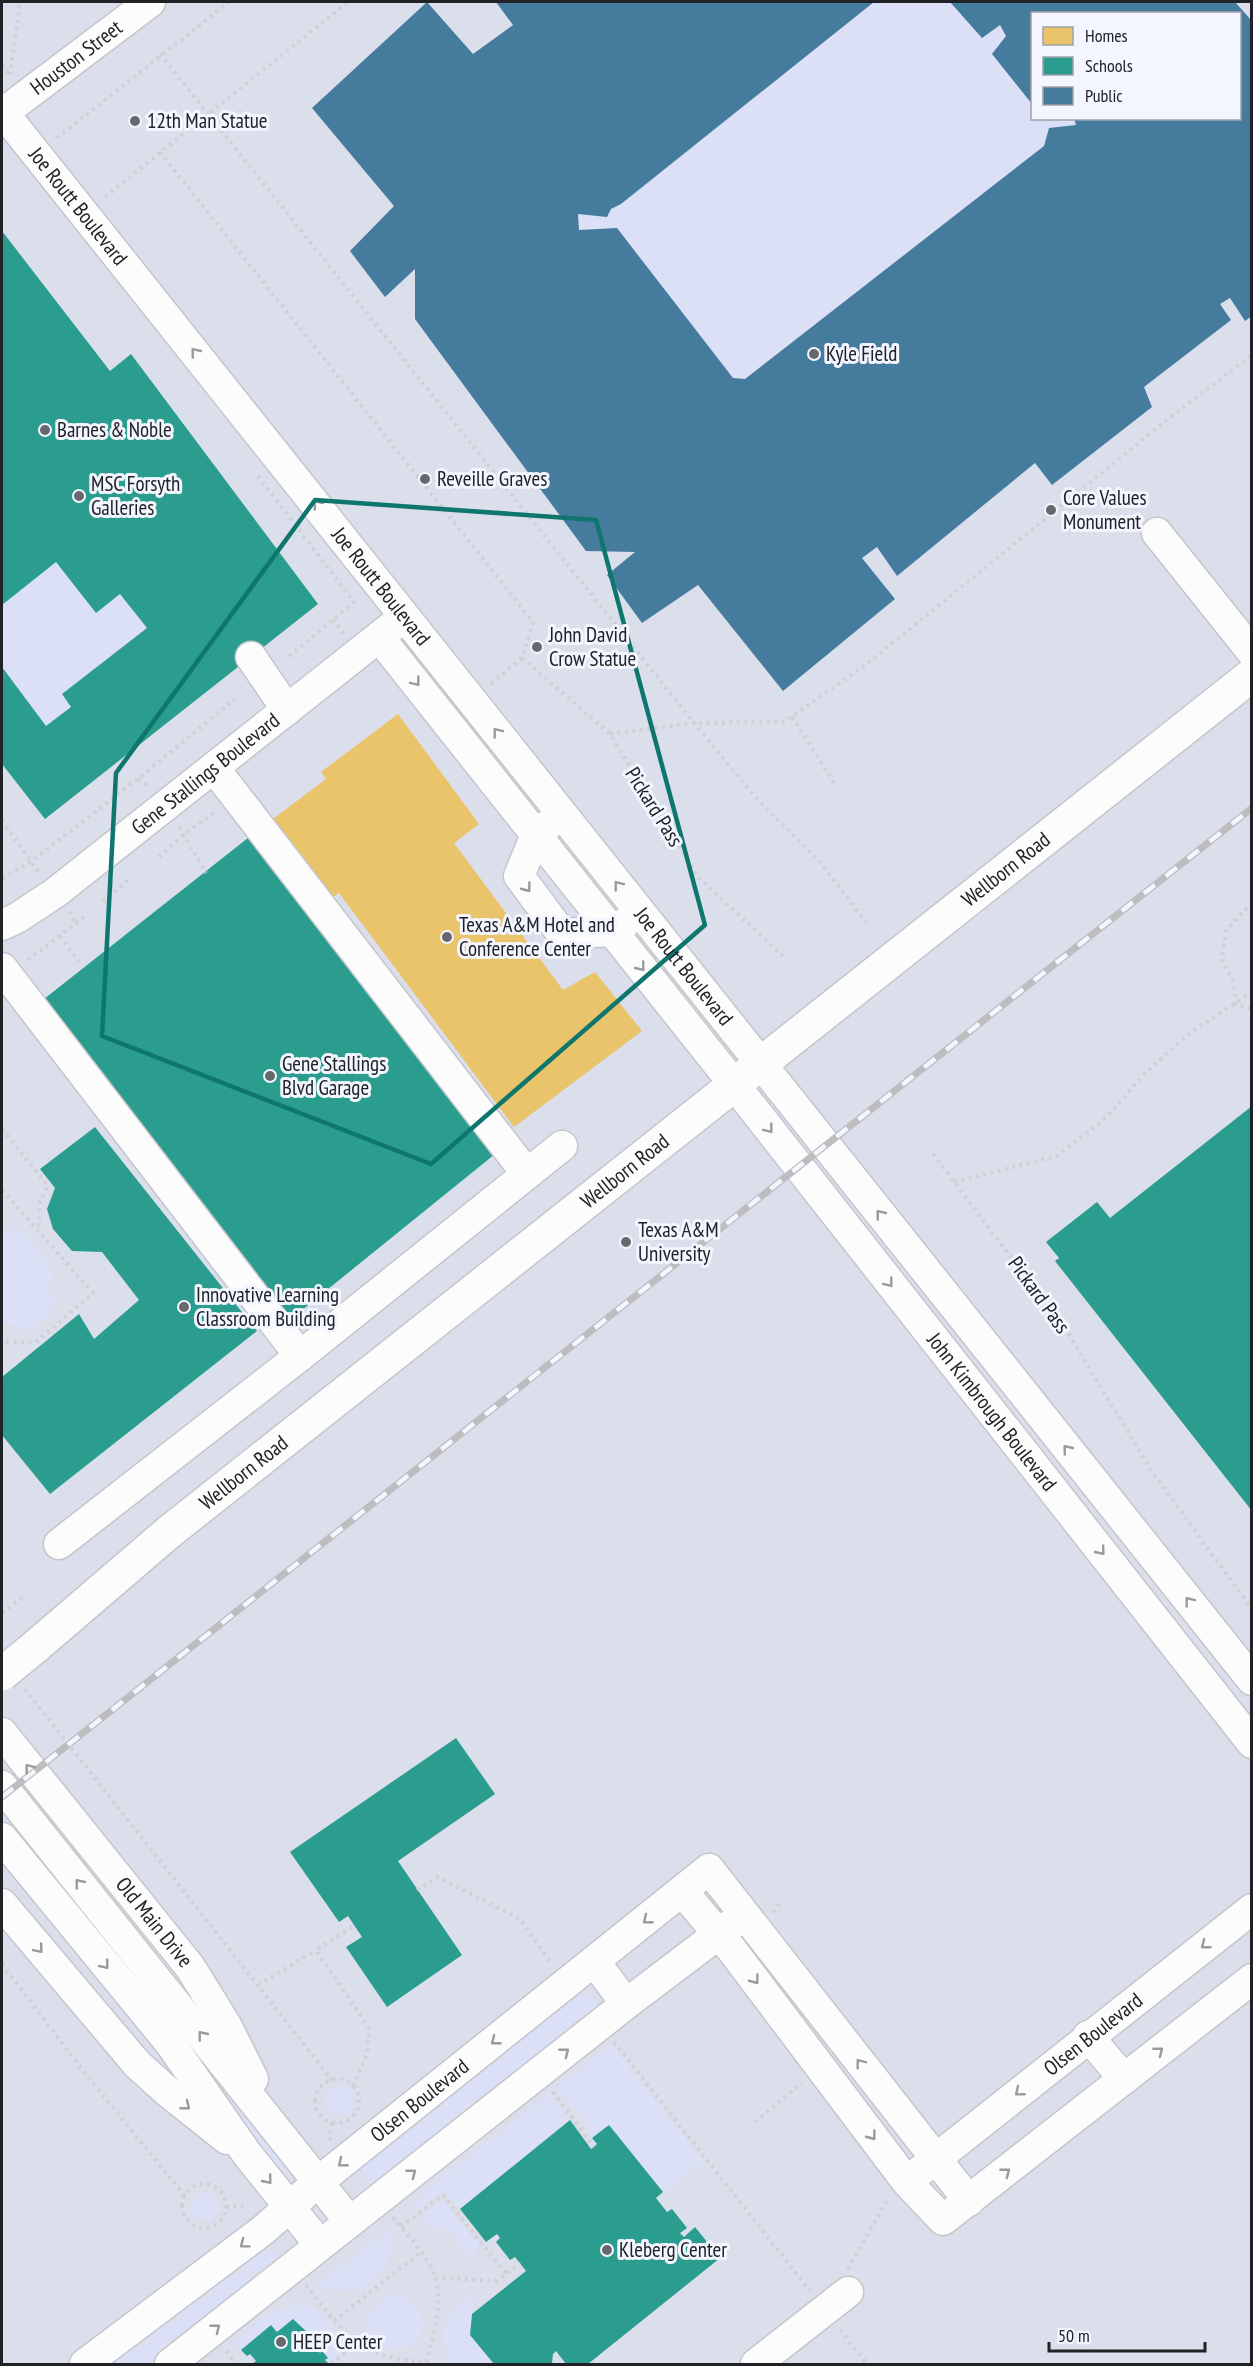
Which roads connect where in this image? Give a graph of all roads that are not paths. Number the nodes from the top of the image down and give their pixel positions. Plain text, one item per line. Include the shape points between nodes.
1 (150, 2) edge
2 (2, 112) edge
3 (1157, 533) dead end
4 (405, 616) junction
5 (379, 637) junction
6 (1251, 652) edge
7 (251, 657) dead end
8 (1251, 675) edge
9 (287, 710) junction
10 (214, 768) junction
11 (561, 813) junction
12 (536, 835) junction
13 (639, 912) junction
14 (2, 925) edge
15 (613, 932) junction
16 (12, 965) edge
17 (760, 1062) junction
18 (734, 1083) junction
19 (562, 1146) dead end
20 (527, 1174) junction
21 (300, 1356) junction
22 (1109, 1501) junction
23 (1079, 1524) junction
24 (59, 1544) dead end
25 (1124, 1580) junction
26 (1215, 1633) junction
27 (12, 1679) edge
28 (1251, 1680) edge
29 (2, 1733) edge
30 (1251, 1743) edge
31 (2, 1786) edge
32 (2, 1838) edge
33 (682, 1891) junction
34 (2, 1904) edge
35 (1251, 1909) edge
36 (758, 1916) junction
37 (718, 1934) junction
38 (596, 1962) junction
39 (1251, 1979) edge
40 (626, 2004) junction
41 (1088, 2036) junction
42 (1124, 2079) junction
43 (278, 2130) junction
44 (247, 2154) junction
45 (934, 2160) junction
46 (318, 2182) junction
47 (899, 2188) junction
48 (969, 2201) junction
49 (289, 2207) junction
50 (350, 2222) junction
51 (320, 2245) junction
52 (848, 2292) road end
53 (86, 2364) edge
54 (170, 2364) edge
55 (756, 2364) edge

1 - 2 street, Houston Street
4 -> 2 street, Joe Routt Boulevard
3 - 6 street
4 - 5 street, Gene Stallings Boulevard
11 -> 4 street, Joe Routt Boulevard
5 - 9 street, Gene Stallings Boulevard
5 -> 12 street, Joe Routt Boulevard
7 - 9 street
8 - 17 main road, Wellborn Road
9 - 10 street, Gene Stallings Boulevard
10 - 14 street, Gene Stallings Boulevard via 55,893
10 - 20 street
11 - 12 street
13 -> 11 street, Joe Routt Boulevard
12 - 15 street, Joe Routt Boulevard
12 -> 15 street via 519,876 562,934
13 - 15 street
13 - 17 street, Joe Routt Boulevard
15 -> 18 street, Joe Routt Boulevard
16 - 21 street
17 - 18 main road, Wellborn Road
22 -> 17 street, John Kimbrough Boulevard
18 -> 23 street, John Kimbrough Boulevard
18 - 27 main road, Wellborn Road, bridge via 169,1532 35,1647
19 - 20 street
20 - 21 street
21 - 24 street
22 - 23 street
26 -> 22 street, John Kimbrough Boulevard
23 -> 25 street, John Kimbrough Boulevard
25 - 26 street via 1155,1593 1190,1635 1200,1639
25 - 30 street, John Kimbrough Boulevard
26 - 28 street, John Kimbrough Boulevard
43 -> 29 street, Old Main Drive via 226,2025 190,1967
43 -> 31 street, Old Main Drive
32 -> 44 street via 170,2043
33 - 36 street, Olsen Boulevard via 709,1869
33 - 37 street
33 -> 38 street, Olsen Boulevard
34 -> 44 street via 137,2064
35 -> 41 street, Olsen Boulevard
36 - 37 street
45 -> 36 street, Olsen Boulevard
37 - 40 street
37 -> 47 street
38 - 40 street
38 -> 46 street, Olsen Boulevard
42 -> 39 street
50 -> 40 street
41 - 42 street
41 -> 45 street, Olsen Boulevard
48 -> 42 street
43 - 46 street, Old Main Drive
44 -> 49 street
45 - 47 street, Olsen Boulevard
45 - 48 street, Olsen Boulevard
46 - 49 street, Olsen Boulevard
46 - 50 street, Old Main Drive
47 - 48 street via 943,2220
49 - 51 street
49 -> 53 street, Olsen Boulevard
50 - 51 street
54 -> 51 street
52 - 55 street

